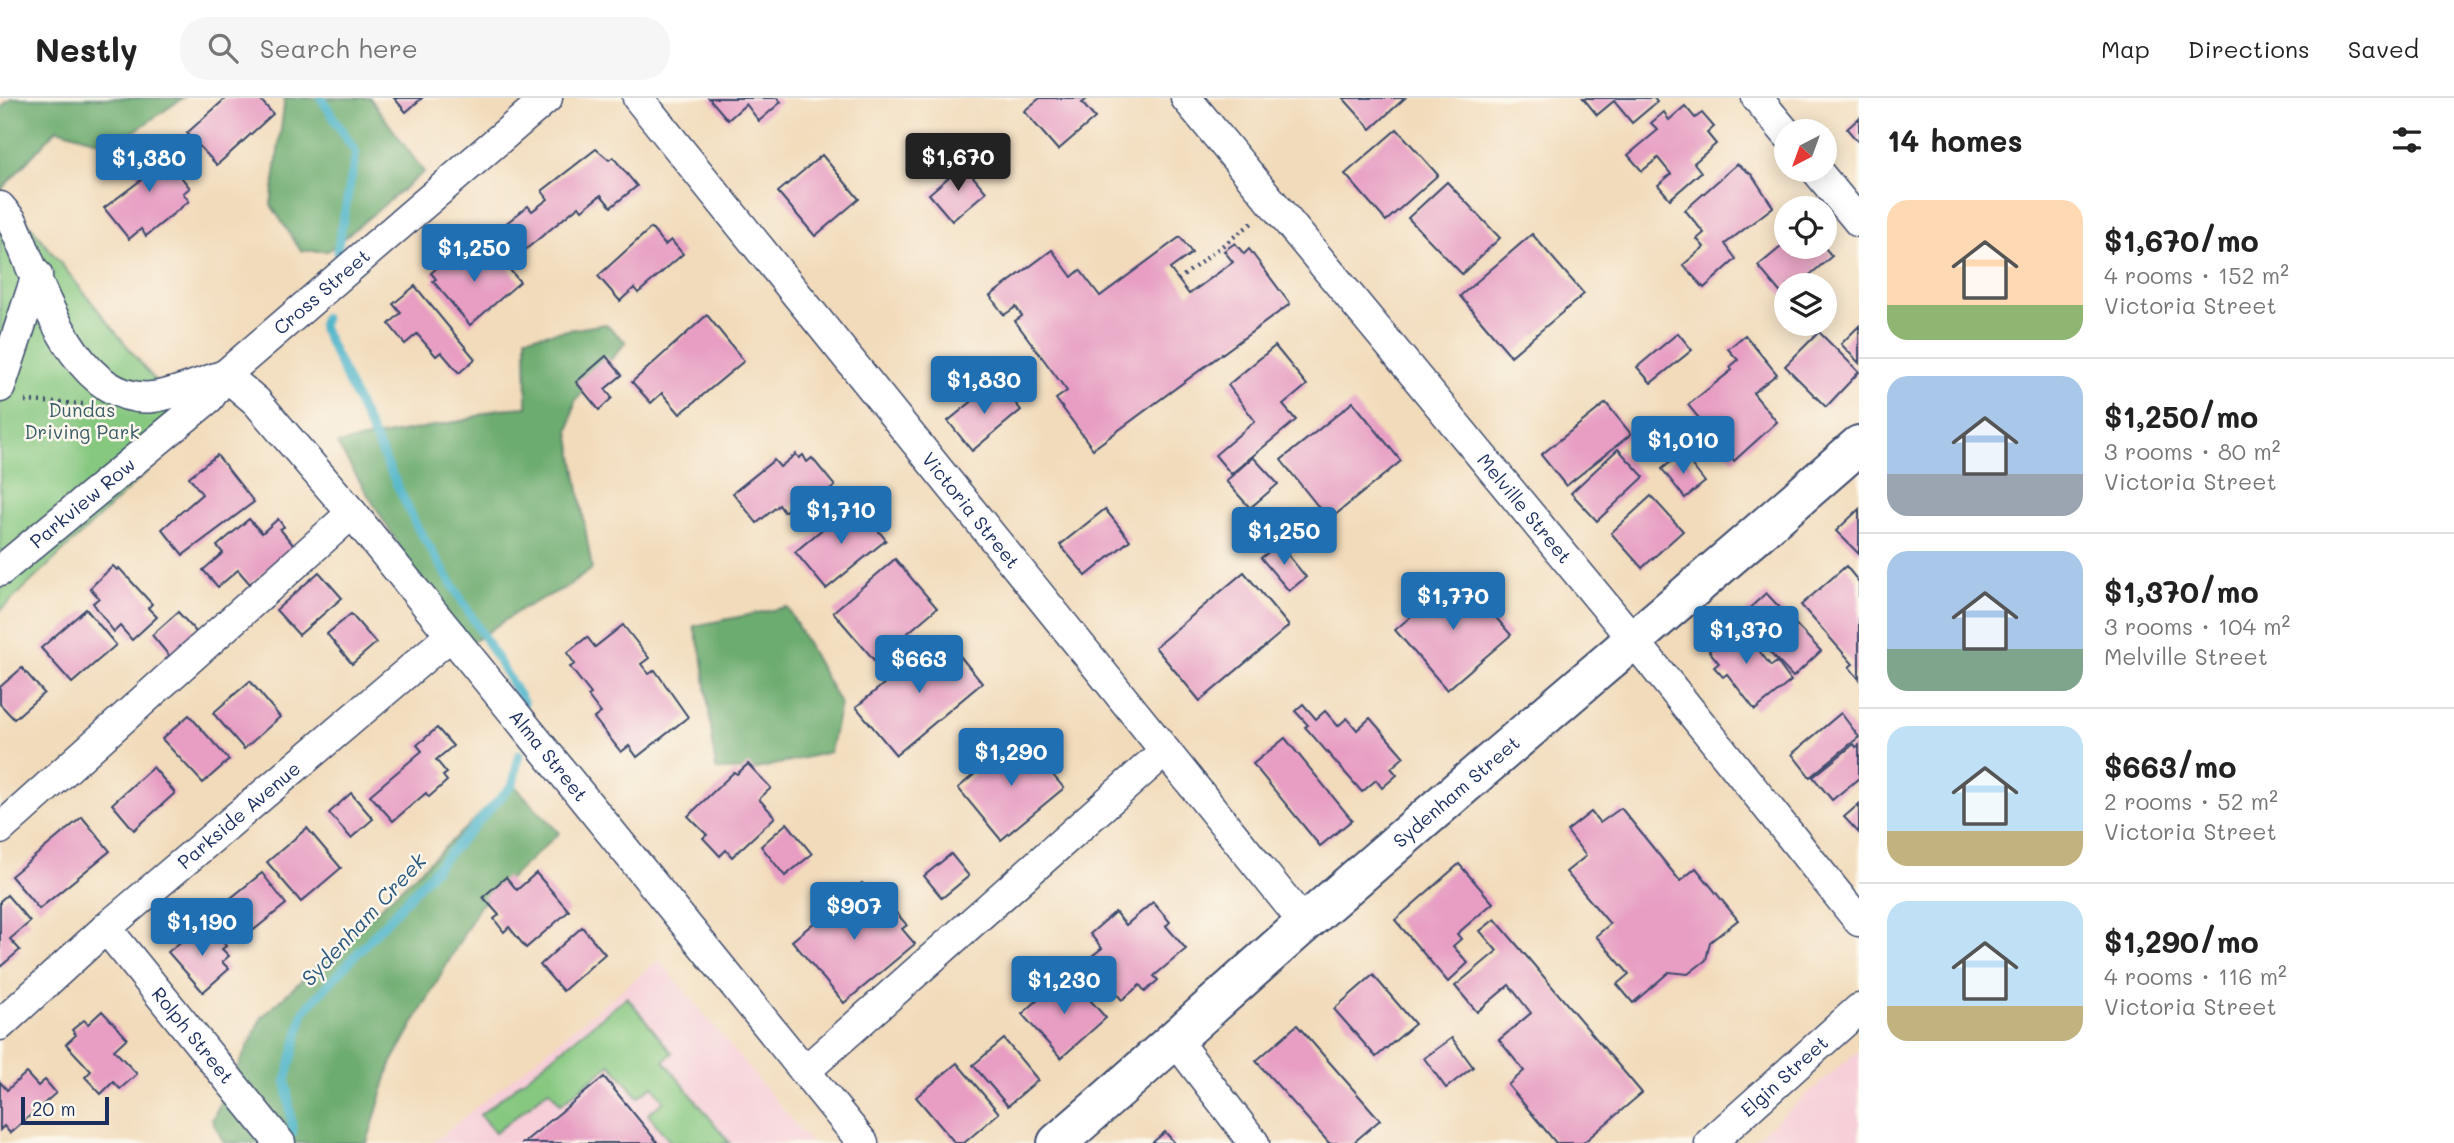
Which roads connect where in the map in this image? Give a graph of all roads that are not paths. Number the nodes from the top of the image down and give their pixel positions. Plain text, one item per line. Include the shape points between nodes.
1 (547, 98) edge
2 (638, 98) edge
3 (1186, 98) edge
4 (1757, 98) edge
5 (1774, 119) edge
6 (1826, 182) edge
7 (0, 207) edge
8 (1859, 222) edge
9 (37, 275) junction
10 (225, 376) junction
11 (7, 393) edge
12 (1859, 445) edge
13 (352, 513) junction
14 (0, 571) edge
15 (451, 635) junction
16 (1635, 642) junction
17 (1166, 751) junction
18 (0, 829) edge
19 (1859, 921) edge
20 (1305, 924) junction
21 (106, 928) junction
22 (1859, 1009) edge
23 (0, 1025) edge
24 (1176, 1041) junction
25 (804, 1071) junction
26 (280, 1143) edge
27 (863, 1143) edge
28 (1057, 1143) edge
29 (1254, 1143) edge
30 (1710, 1143) edge

1 - 10 street, Cross Street
2 - 17 street, Victoria Street
3 - 16 street, Melville Street
4 - 5 street
6 - 8 street
7 - 9 street via 12,221
9 - 10 street via 65,341 98,381 152,397
9 - 11 street
10 - 13 street, Alma Street via 256,401
10 - 14 street, Parkview Row via 209,398
12 - 16 main road, Sydenham Street
13 - 15 street, Alma Street
13 - 18 street
15 - 21 street, Parkside Avenue
15 - 25 street, Alma Street
16 - 19 street, Melville Street
16 - 20 main road, Sydenham Street
17 - 20 street, Victoria Street
17 - 25 street
20 - 24 main road, Sydenham Street
21 - 23 street, Parkside Avenue
21 - 26 street, Rolph Street
22 - 30 street, Elgin Street
24 - 28 main road, Sydenham Street
24 - 29 street
25 - 27 street, Alma Street

